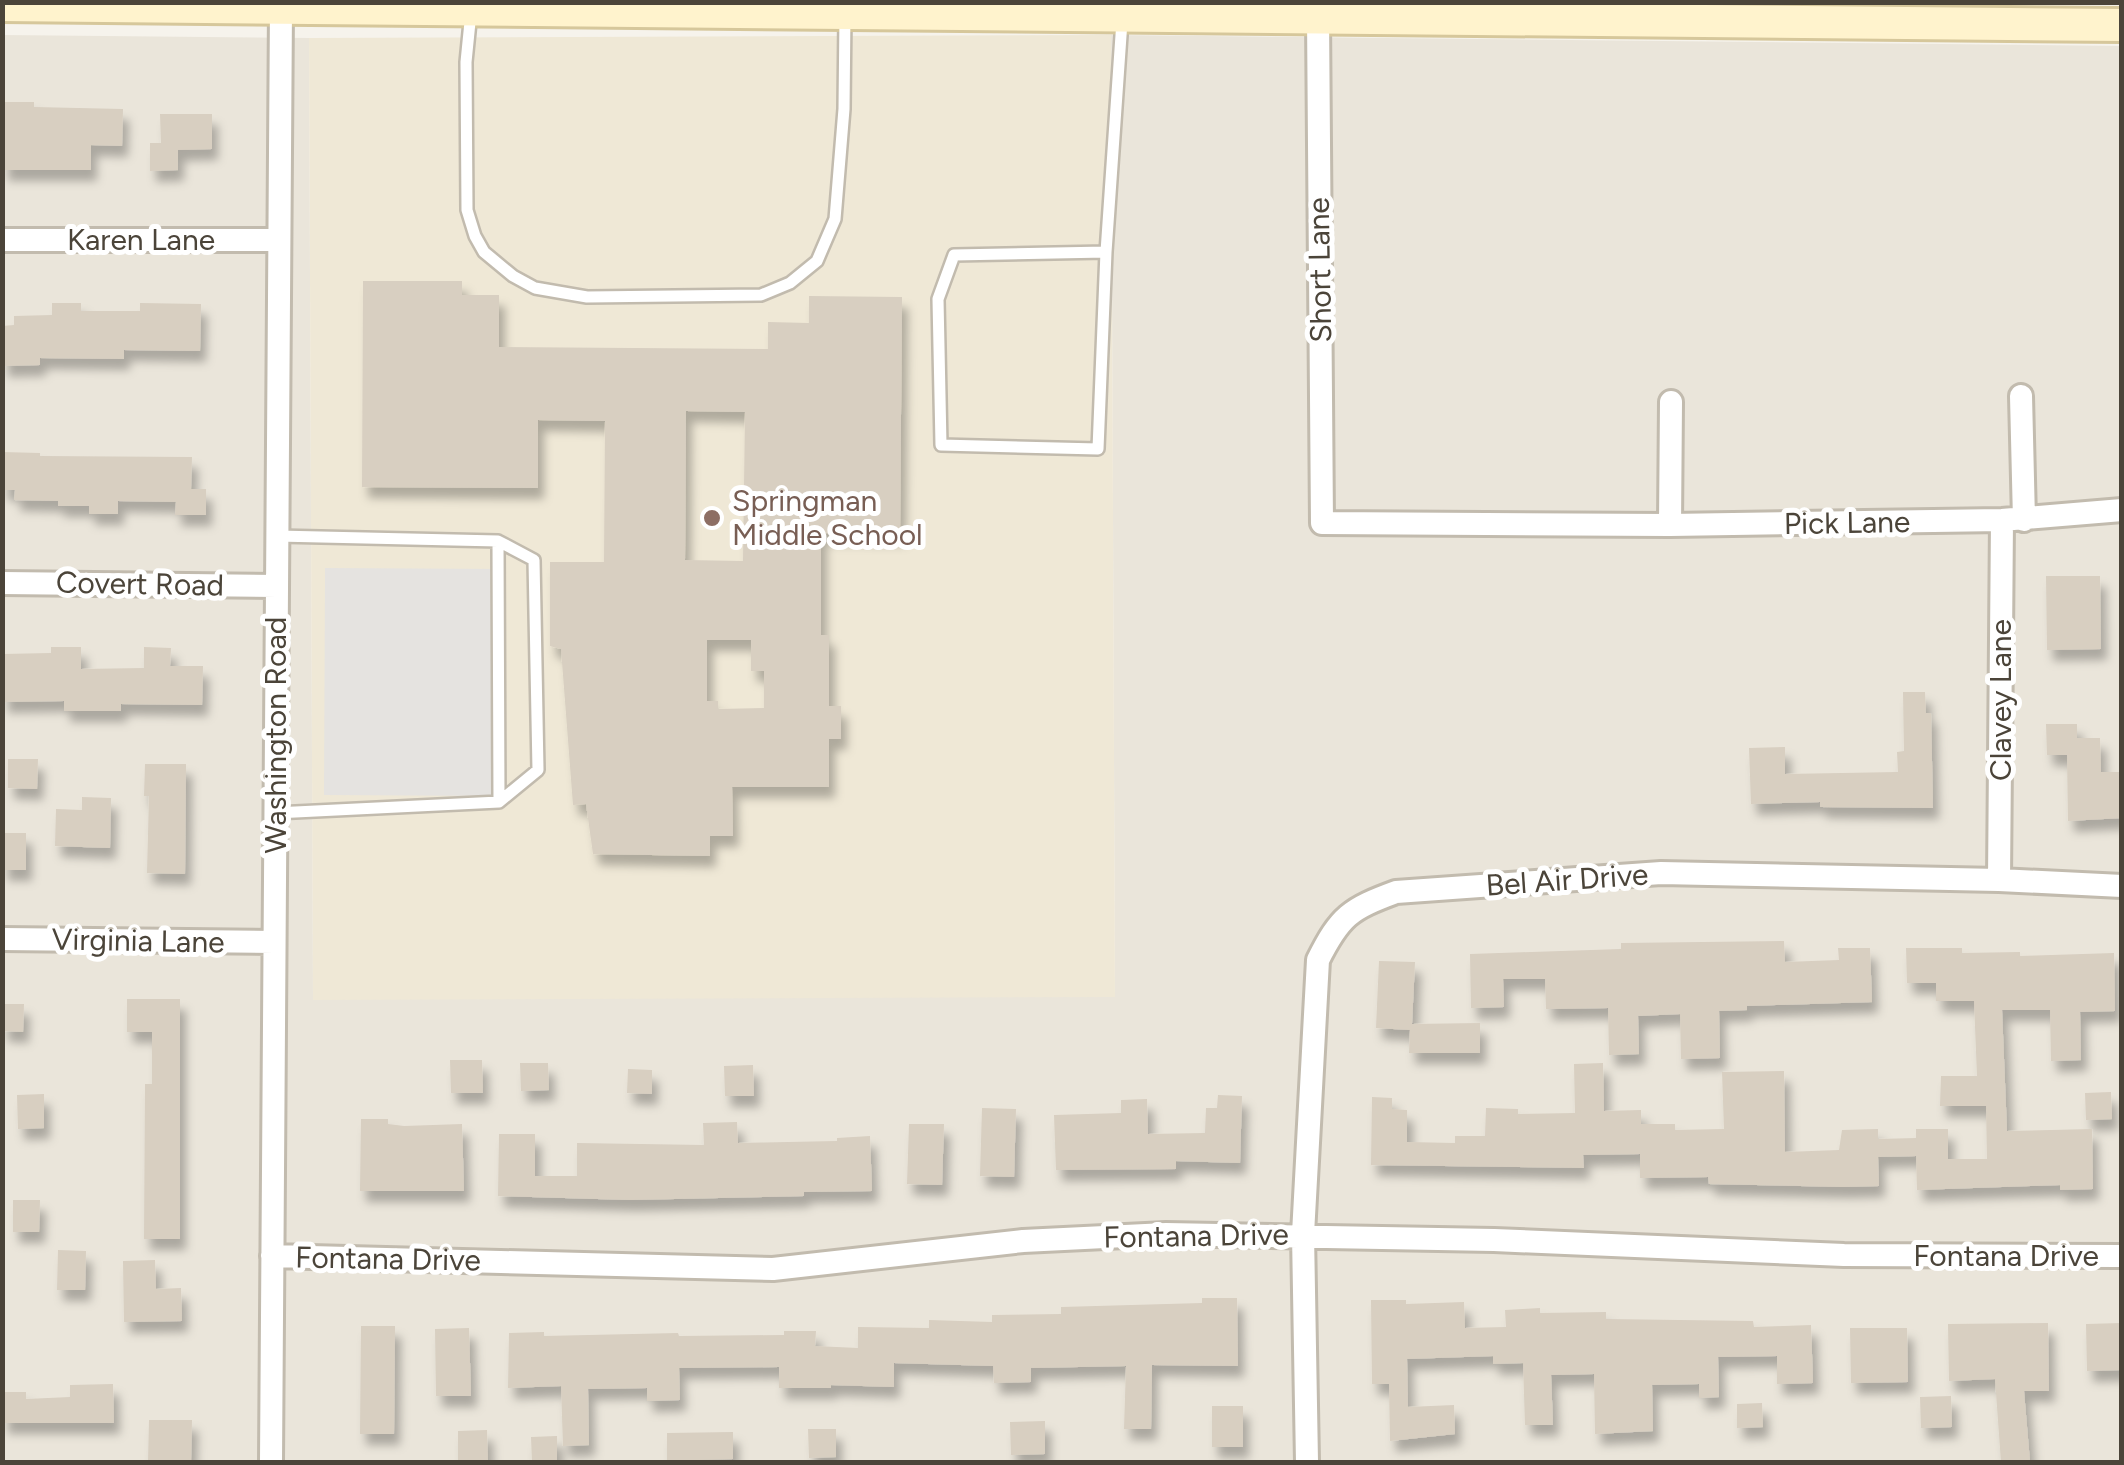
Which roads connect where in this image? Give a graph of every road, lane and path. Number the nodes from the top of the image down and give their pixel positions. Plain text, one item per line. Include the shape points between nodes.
1 (2, 5) edge
2 (281, 7) junction
3 (471, 8) junction
4 (845, 12) junction
5 (1123, 15) junction
6 (1318, 17) junction
7 (2122, 25) edge
8 (2, 240) edge
9 (279, 240) junction
10 (1106, 252) junction
11 (2021, 396) dead end
12 (1671, 402) dead end
13 (2122, 510) edge
14 (2013, 520) junction
15 (1322, 523) joint
16 (1670, 525) junction
17 (277, 536) junction
18 (498, 542) junction
19 (2, 583) edge
20 (277, 586) junction
21 (499, 802) junction
22 (275, 813) junction
23 (2000, 880) junction
24 (2122, 886) edge
25 (2, 940) edge
26 (274, 942) junction
27 (1303, 1234) junction
28 (272, 1256) junction
29 (2122, 1256) edge
30 (271, 1462) edge
31 (1307, 1462) edge

1 - 2 main road
2 - 3 main road
2 - 9 street, Washington Road
3 - 4 main road
3 - 4 lane via 466,210 475,236 513,276 535,288 587,298 761,294 790,284 817,261 835,219
4 - 5 main road
5 - 6 main road
5 - 10 lane
6 - 7 main road
6 - 15 street, Short Lane
8 - 9 street, Karen Lane
9 - 17 street, Washington Road
10 - 10 lane via 954,255 938,299 942,445 1098,449
11 - 14 street
12 - 16 street
13 - 14 street, Pick Lane
14 - 16 street, Pick Lane
14 - 23 street, Clavey Lane
15 - 16 street, Pick Lane
17 - 18 lane
17 - 20 street, Washington Road
18 - 21 lane
18 - 21 lane via 534,560 538,770
19 - 20 street, Covert Road
20 - 22 street, Washington Road
21 - 22 lane
22 - 26 street, Washington Road
23 - 24 street, Bel Air Drive
23 - 27 street, Bel Air Drive via 1661,873 1396,892 1365,904 1336,925 1318,960
25 - 26 street, Virginia Lane
26 - 28 street, Washington Road
27 - 28 street, Fontana Drive via 1023,1241 773,1269
27 - 29 street, Fontana Drive via 1844,1255
27 - 31 street, Bel Air Drive
28 - 30 street, Washington Road

